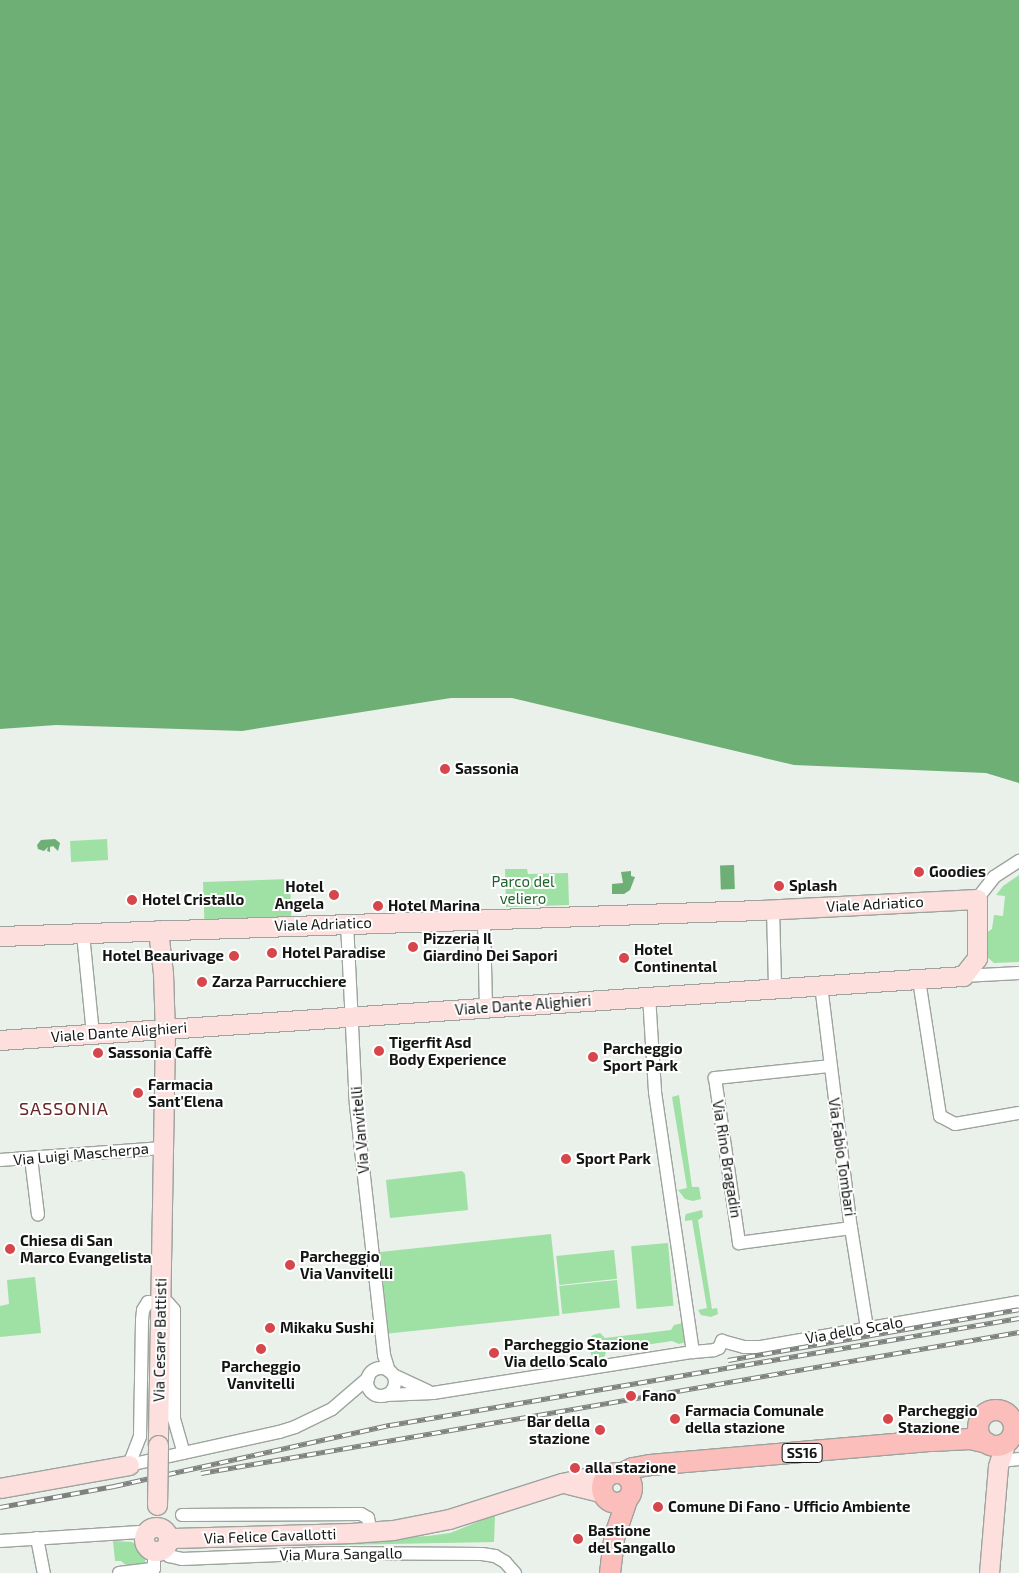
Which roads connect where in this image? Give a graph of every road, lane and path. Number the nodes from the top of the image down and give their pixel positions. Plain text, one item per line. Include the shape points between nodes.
1 (1019, 861) edge
2 (978, 899) junction
3 (773, 909) junction
4 (484, 920) junction
5 (347, 923) junction
6 (158, 930) junction
7 (180, 930) junction
8 (83, 934) junction
9 (0, 936) edge
10 (163, 973) junction
11 (1019, 973) edge
12 (963, 976) junction
13 (919, 980) junction
14 (821, 985) junction
15 (776, 988) junction
16 (649, 996) junction
17 (486, 1007) junction
18 (352, 1016) junction
19 (165, 1030) junction
20 (93, 1034) junction
21 (0, 1040) edge
22 (830, 1066) junction
23 (1019, 1113) edge
24 (163, 1148) junction
25 (31, 1158) junction
26 (0, 1160) edge
27 (38, 1215) dead end
28 (851, 1228) junction
29 (161, 1301) junction
30 (1019, 1302) edge
31 (867, 1328) junction
32 (382, 1335) junction
33 (693, 1352) junction
34 (391, 1373) junction
35 (371, 1375) junction
36 (433, 1393) junction
37 (381, 1395) junction
38 (346, 1398) junction
39 (1015, 1418) edge
40 (980, 1421) junction
41 (932, 1441) junction
42 (1002, 1446) edge
43 (184, 1453) junction
44 (1019, 1459) edge
45 (129, 1465) junction
46 (0, 1488) edge
47 (616, 1489) junction
48 (182, 1515) dead end
49 (372, 1532) junction
50 (37, 1538) junction
51 (0, 1541) edge
52 (157, 1545) junction
53 (44, 1573) edge
54 (119, 1573) edge
55 (515, 1573) edge
56 (610, 1573) edge
57 (989, 1573) edge

1 - 2 street via 994,878
2 - 3 street, Viale Adriatico
2 - 12 street via 977,958
3 - 4 street, Viale Adriatico
3 - 15 street
4 - 5 street, Viale Adriatico
4 - 17 street
5 - 7 street, Viale Adriatico
5 - 18 street, Via Vanvitelli
6 - 7 street, Viale Adriatico
6 - 8 street, Viale Adriatico
6 - 10 street, Via Cesare Battisti
7 - 10 street, Via Cesare Battisti
8 - 9 street, Viale Adriatico
8 - 20 street
10 - 19 street, Via Cesare Battisti
11 - 12 street
12 - 13 street, Viale Dante Alighieri
13 - 14 street, Viale Dante Alighieri
13 - 23 street via 940,1116 954,1124
14 - 15 street, Viale Dante Alighieri
14 - 22 street, Via Fabio Tombari
15 - 16 street, Viale Dante Alighieri
16 - 17 street, Viale Dante Alighieri
16 - 33 street via 655,1092
17 - 18 street, Viale Dante Alighieri
18 - 19 street, Viale Dante Alighieri
18 - 32 street, Via Vanvitelli via 356,1104
19 - 20 street, Viale Dante Alighieri
19 - 24 street, Via Cesare Battisti
20 - 21 street, Viale Dante Alighieri
22 - 28 street, Via Fabio Tombari
22 - 28 street, Via Rino Bragadin via 714,1078 740,1243
24 - 25 street, Via Luigi Mascherpa
24 - 29 street, Via Cesare Battisti
25 - 26 street, Via Luigi Mascherpa
25 - 27 street
28 - 31 street, Via Fabio Tombari
29 - 43 street via 174,1310 174,1420
29 - 45 street via 148,1302 143,1310 140,1437
29 - 52 street, Via Cesare Battisti, bridge
30 - 31 street, Via dello Scalo
31 - 33 street, Via dello Scalo via 760,1347 722,1341 714,1350
32 - 34 street, Via Vanvitelli via 384,1355
32 - 35 street, Via Vanvitelli
33 - 36 street, Via dello Scalo
34 - 35 street via 381,1368
34 - 36 street
34 - 37 street via 395,1384
35 - 37 street via 370,1390
35 - 38 street
36 - 37 street, Via dello Scalo
37 - 38 street, Via dello Scalo
38 - 43 street via 321,1415 279,1432
39 - 40 main road, SS16 via 995,1410
39 - 42 main road, SS16 via 1014,1430
40 - 41 main road, SS16
40 - 42 main road via 980,1436
41 - 42 main road, SS16 via 970,1439
41 - 47 main road, SS16 via 633,1468
42 - 44 street
42 - 57 street
43 - 45 street
45 - 46 street
47 - 49 street, Via Felice Cavallotti via 594,1476 439,1522
47 - 56 main road
48 - 49 street, Via Felice Cavallotti via 361,1514 368,1518
49 - 52 street, Via Felice Cavallotti via 173,1538
50 - 51 street
50 - 52 street via 140,1532
50 - 53 street
52 - 54 street
52 - 55 street, Via Mura Sangallo via 169,1556 182,1560 320,1554 482,1554 495,1556

